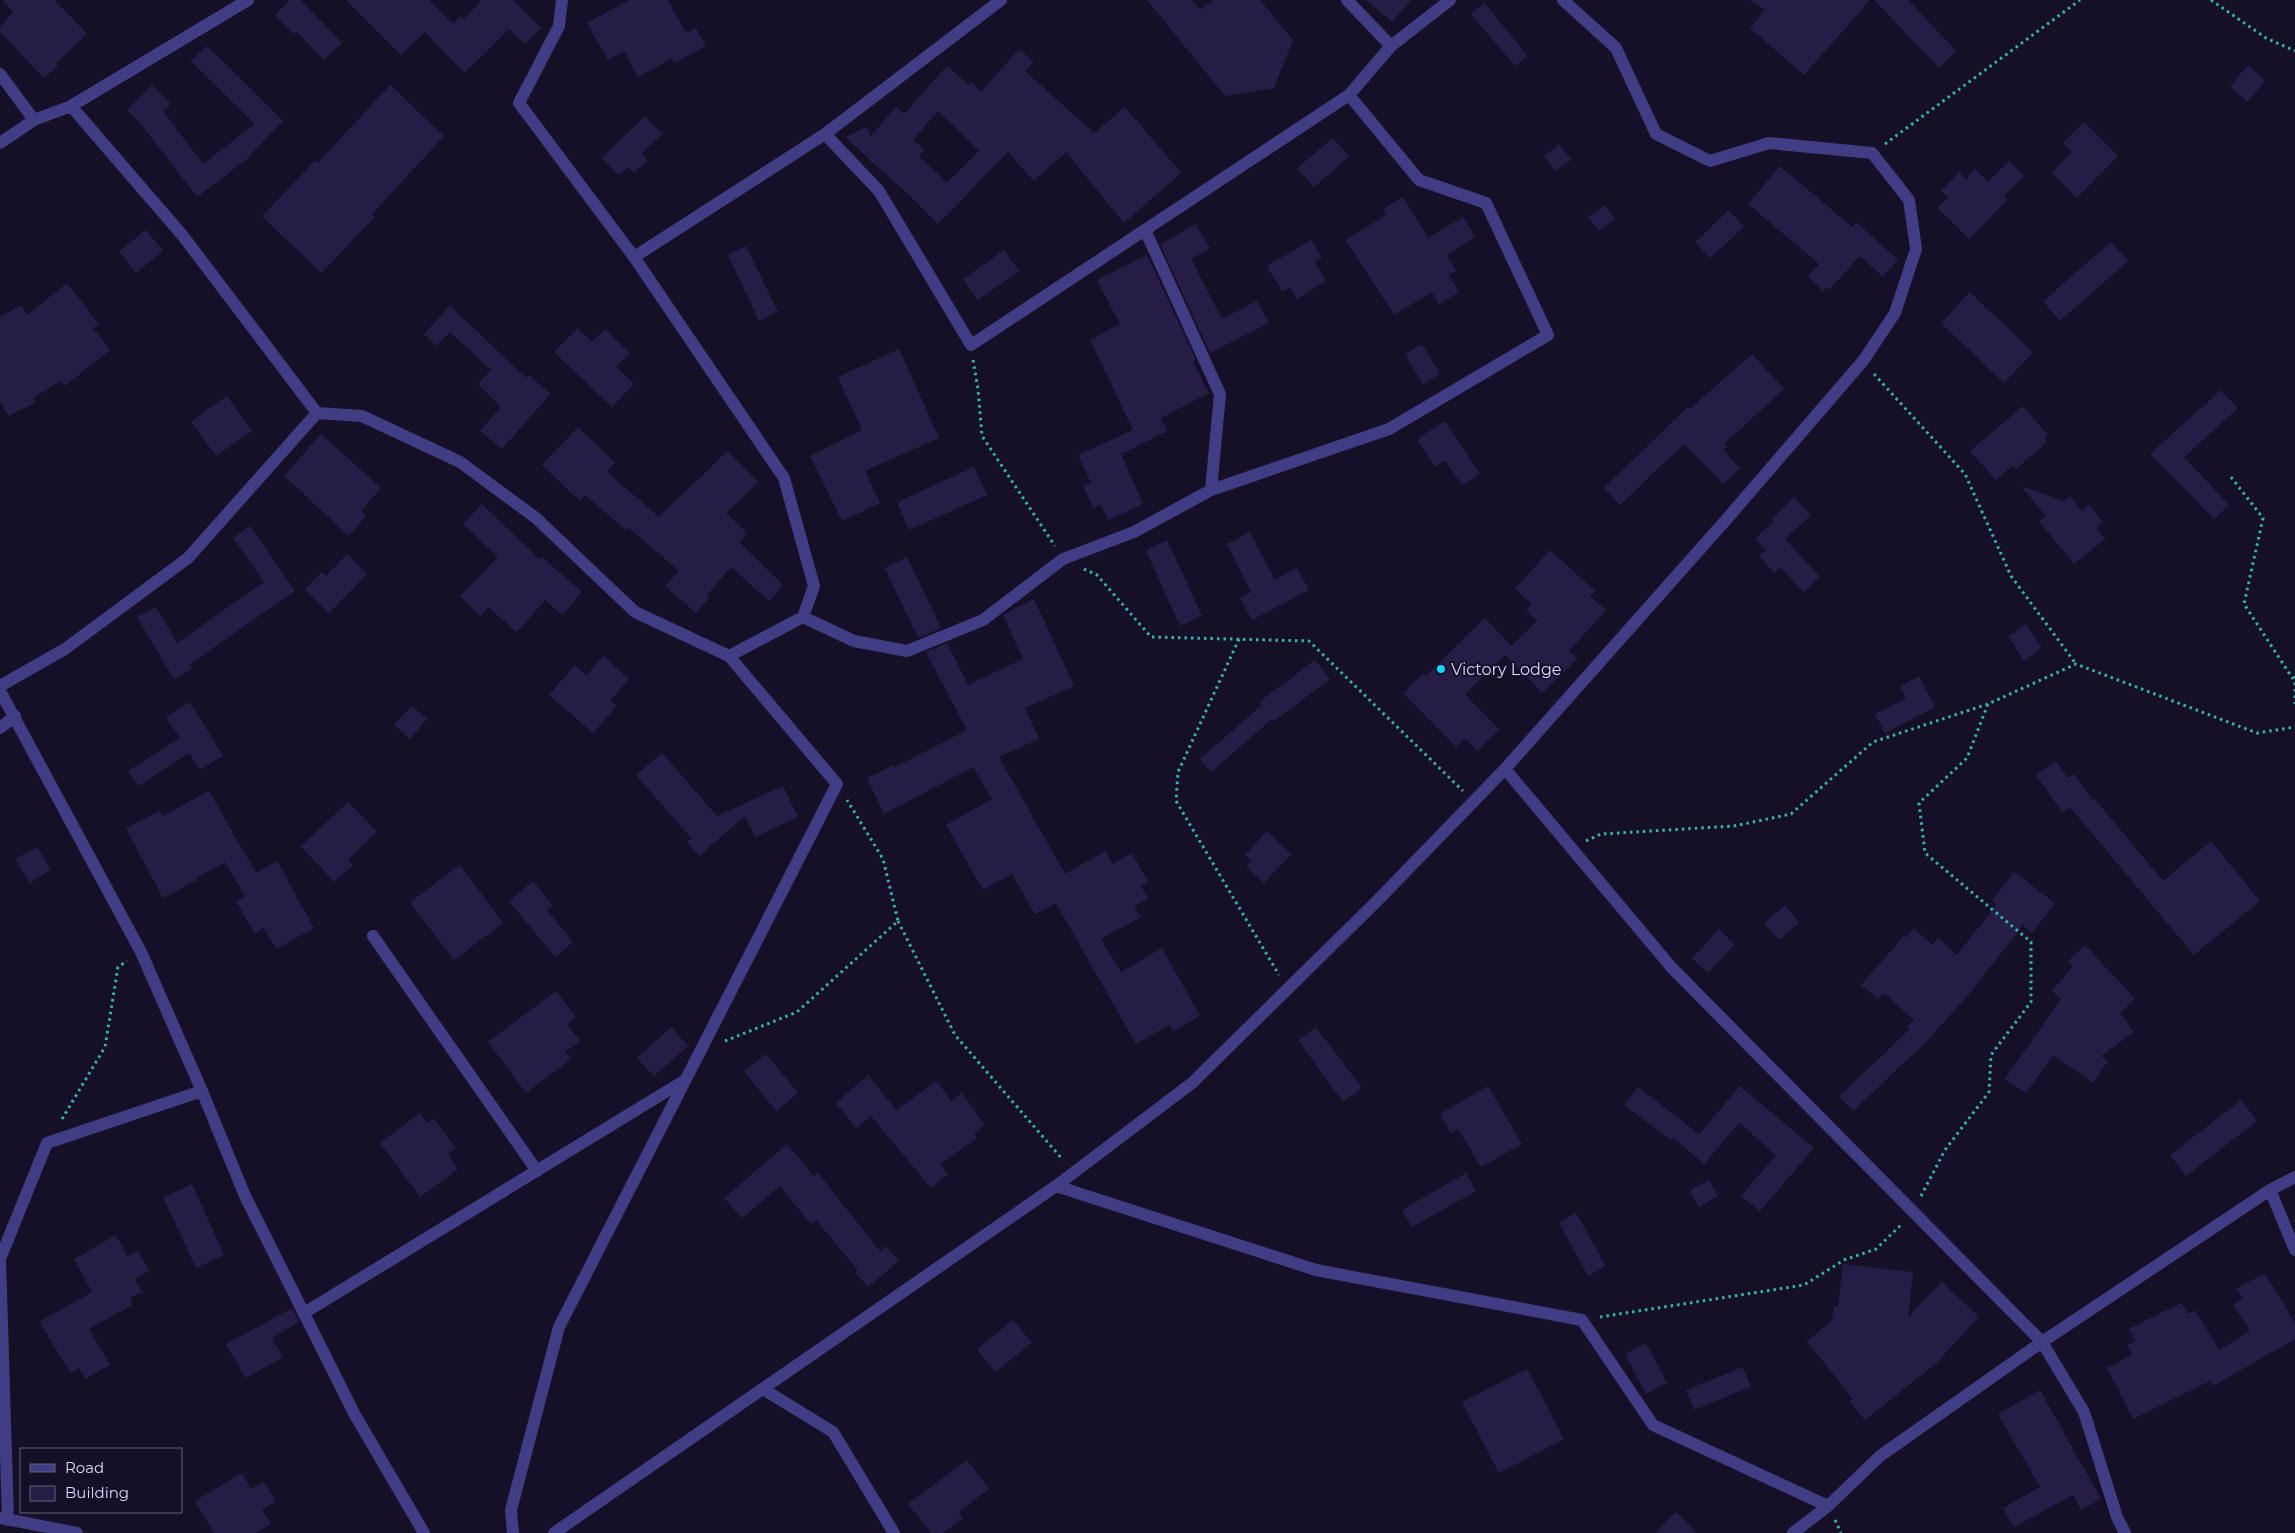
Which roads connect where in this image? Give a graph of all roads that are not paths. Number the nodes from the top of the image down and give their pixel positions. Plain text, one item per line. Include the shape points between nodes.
1 (248, 0) edge
2 (562, 0) edge
3 (1001, 0) edge
4 (1347, 0) edge
5 (1450, 0) edge
6 (1563, 0) edge
7 (1391, 46) junction
8 (0, 74) edge
9 (1349, 95) junction
10 (71, 106) junction
11 (34, 120) junction
12 (825, 134) junction
13 (0, 143) edge
14 (1145, 230) junction
15 (634, 257) junction
16 (317, 413) junction
17 (1212, 490) junction
18 (803, 617) junction
19 (728, 656) junction
20 (0, 686) edge
21 (0, 691) edge
22 (15, 716) junction
23 (0, 728) edge
24 (1505, 770) junction
25 (373, 936) dead end
26 (683, 1082) junction
27 (202, 1091) junction
28 (537, 1171) junction
29 (2295, 1177) edge
30 (1056, 1186) junction
31 (2270, 1190) junction
32 (2295, 1250) edge
33 (304, 1313) junction
34 (2042, 1342) junction
35 (763, 1389) junction
36 (1828, 1506) junction
37 (4, 1519) edge
38 (77, 1533) edge
39 (424, 1533) edge
40 (513, 1533) edge
41 (554, 1533) edge
42 (894, 1533) edge
43 (1794, 1533) edge
44 (2125, 1533) edge

1 - 10 street
2 - 15 street via 559,26 519,103
3 - 12 street
4 - 7 street
5 - 7 street
6 - 24 street via 1616,48 1656,134 1710,161 1769,144 1872,153 1909,200 1916,249 1895,313 1862,361
7 - 9 street
8 - 11 street
9 - 14 street
9 - 17 street via 1418,180 1486,202 1548,335 1389,429
10 - 11 street
10 - 16 street via 183,236
11 - 13 street
12 - 14 street via 879,191 970,345
12 - 15 street
14 - 17 street via 1220,394
15 - 18 street via 784,478 814,586
16 - 19 street via 362,416 460,462 536,518 635,612
16 - 20 street via 188,558 66,649
17 - 18 street via 1134,532 1063,559 983,620 907,651 854,641
18 - 19 street
19 - 26 street via 836,784
21 - 22 street
22 - 23 street
22 - 27 street via 141,952
24 - 30 street via 1192,1083
24 - 34 street via 1672,968
25 - 28 street
26 - 28 street
26 - 40 street via 559,1327 511,1510
27 - 33 street via 245,1196
27 - 37 street via 48,1143 0,1259
28 - 33 street
29 - 31 street
30 - 35 street
30 - 36 street via 1316,1270 1582,1320 1653,1425
31 - 32 street
31 - 34 street
33 - 39 street via 355,1415
34 - 36 street via 1880,1456
34 - 44 street via 2084,1412
35 - 41 street
35 - 42 street via 833,1432
36 - 43 street
37 - 38 street

